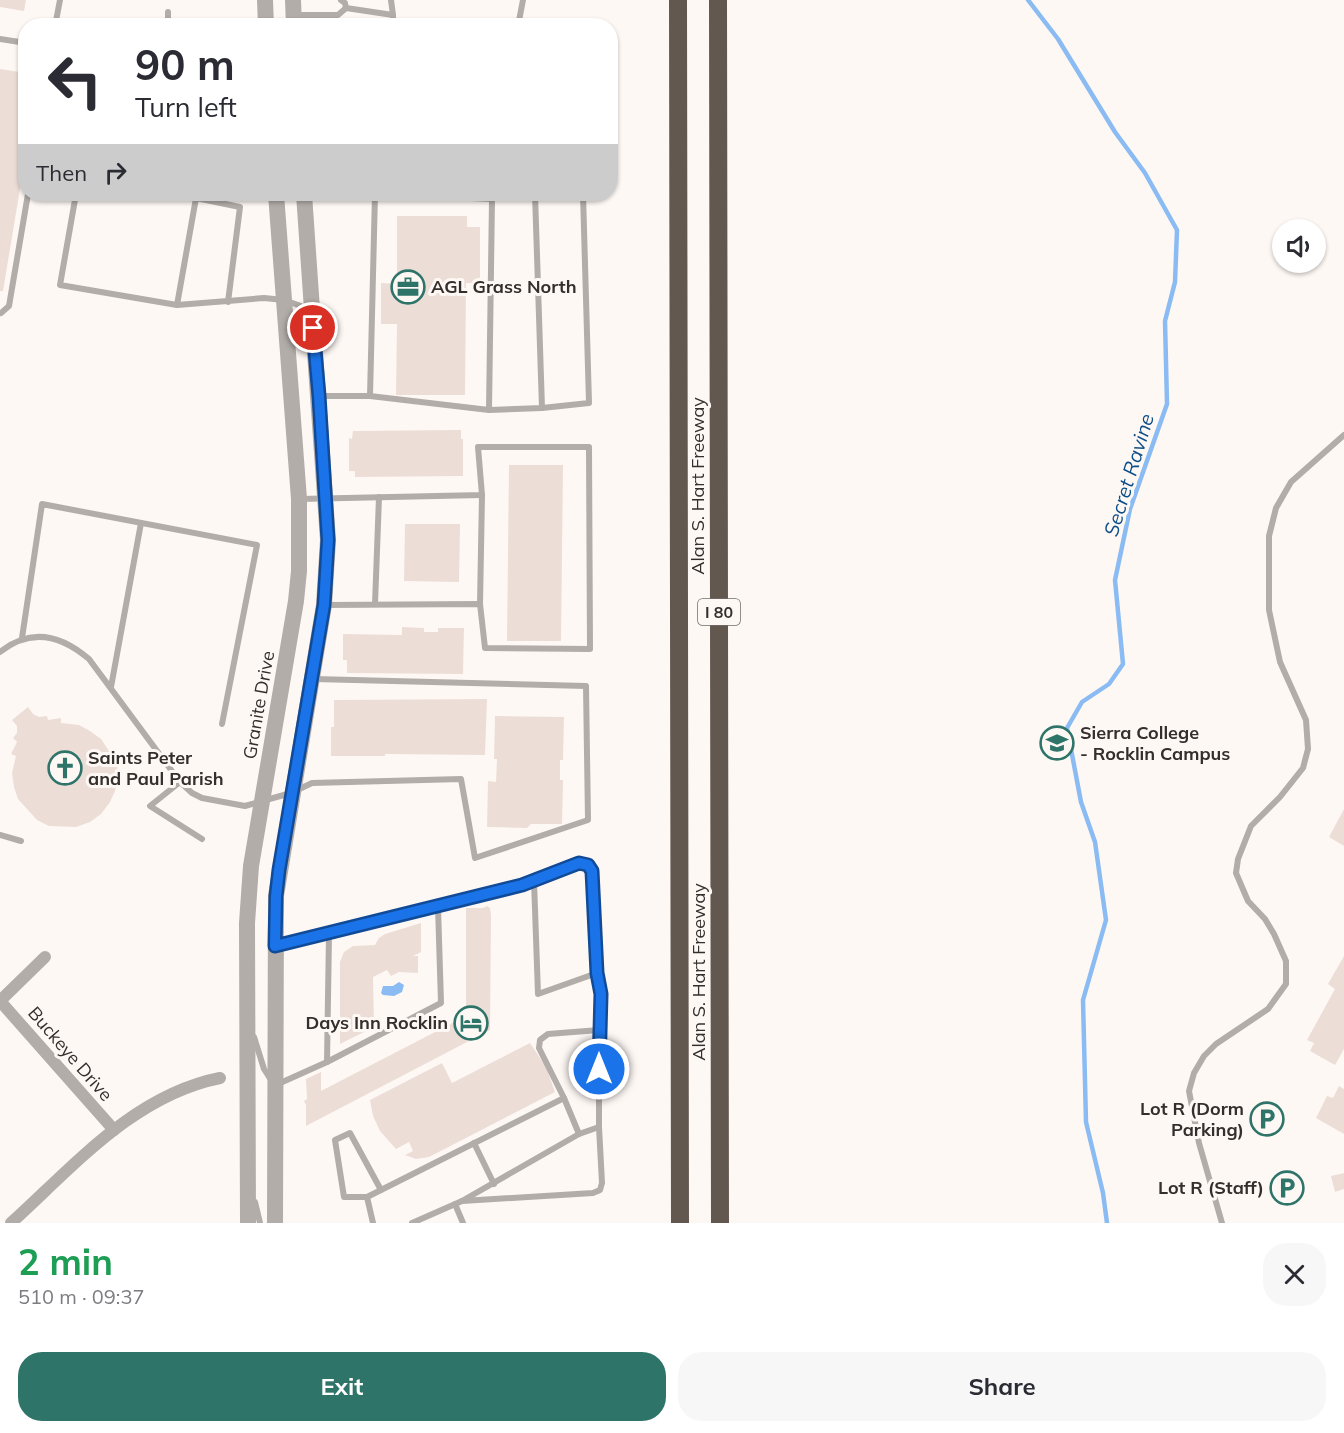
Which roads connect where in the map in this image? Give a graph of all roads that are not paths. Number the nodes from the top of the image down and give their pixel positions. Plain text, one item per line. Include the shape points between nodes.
1 (60, 0) edge
2 (266, 0) edge
3 (341, 0) edge
4 (391, 0) edge
5 (523, 0) edge
6 (678, 0) edge
7 (718, 0) edge
8 (346, 8) junction
9 (168, 12) dead end
10 (294, 14) edge
11 (393, 15) joint
12 (57, 18) edge
13 (168, 18) edge
14 (266, 18) edge
15 (520, 18) edge
16 (0, 39) edge
17 (18, 42) edge
18 (27, 201) edge
19 (75, 201) edge
20 (195, 201) edge
21 (211, 201) edge
22 (277, 201) edge
23 (304, 201) edge
24 (375, 201) edge
25 (492, 201) edge
26 (535, 201) edge
27 (583, 201) edge
28 (284, 300) junction
29 (228, 302) junction
30 (177, 305) junction
31 (1, 312) edge
32 (313, 328) junction
33 (319, 396) junction
34 (370, 396) junction
35 (542, 408) junction
36 (489, 410) junction
37 (1344, 435) edge
38 (482, 495) junction
39 (379, 496) junction
40 (326, 498) junction
41 (299, 499) junction
42 (141, 523) junction
43 (375, 604) junction
44 (480, 604) junction
45 (324, 605) junction
46 (22, 638) junction
47 (0, 652) edge
48 (311, 679) junction
49 (111, 687) junction
50 (222, 724) dead end
51 (180, 782) junction
52 (291, 793) junction
53 (262, 802) junction
54 (0, 835) edge
55 (202, 839) dead end
56 (21, 841) dead end
57 (534, 881) junction
58 (438, 907) junction
59 (329, 934) junction
60 (275, 946) junction
61 (45, 957) dead end
62 (597, 973) junction
63 (0, 1001) edge
64 (248, 1016) junction
65 (599, 1030) junction
66 (327, 1062) junction
67 (220, 1078) dead end
68 (275, 1085) junction
69 (564, 1098) junction
70 (599, 1127) junction
71 (114, 1130) junction
72 (579, 1134) junction
73 (474, 1143) junction
74 (248, 1173) junction
75 (494, 1184) junction
76 (381, 1190) junction
77 (367, 1197) junction
78 (459, 1203) junction
79 (11, 1223) edge
80 (248, 1223) edge
81 (260, 1223) edge
82 (275, 1223) edge
83 (374, 1223) edge
84 (412, 1223) edge
85 (463, 1223) edge
86 (680, 1223) edge
87 (720, 1223) edge
88 (1222, 1223) edge

1 - 12 lane
2 - 14 street
3 - 8 lane
4 - 11 lane
5 - 15 lane
6 - 86 highway, Alan S. Hart Freeway / I 80
7 - 87 highway, Alan S. Hart Freeway / I 80
8 - 10 lane via 338,15
8 - 11 lane
9 - 13 lane
16 - 17 lane
18 - 31 lane via 9,306
19 - 30 lane via 60,285
20 - 30 lane
21 - 29 lane via 240,207
22 - 28 street, Granite Drive
23 - 32 street
24 - 34 lane
25 - 36 lane
26 - 35 lane
27 - 35 lane via 589,403
28 - 29 lane
28 - 32 lane via 301,306
28 - 41 street, Granite Drive
29 - 30 lane
32 - 33 street
33 - 34 lane
33 - 40 street
34 - 36 lane
35 - 36 lane
37 - 88 lane via 1291,482 1276,508 1269,536 1269,610 1280,662 1306,720 1308,749 1303,768 1251,826 1236,873 1248,901 1274,934 1286,961 1286,984 1268,1009 1204,1056 1189,1091 1198,1143
38 - 39 lane
38 - 44 lane
38 - 44 lane via 478,447 589,447 590,649 485,648
39 - 40 lane
39 - 43 lane
40 - 41 lane
40 - 45 street
41 - 53 street, Granite Drive via 296,601
42 - 46 lane via 42,504
42 - 49 lane
42 - 50 lane via 257,545
43 - 44 lane
43 - 45 lane
45 - 48 street
46 - 47 lane
46 - 49 lane via 63,641 89,659
48 - 52 street
48 - 52 lane via 585,686 588,820 476,858 461,779 312,783
49 - 51 lane
51 - 53 lane via 202,798 245,806
51 - 55 lane via 150,807
52 - 53 lane
52 - 60 street via 276,896
53 - 64 street, Granite Drive via 249,892
54 - 56 lane
57 - 58 lane
57 - 62 lane via 579,863 588,865 592,871
57 - 62 lane via 538,994
58 - 59 lane
58 - 66 lane via 441,1003
59 - 60 lane
59 - 66 lane
60 - 68 street
61 - 63 street
62 - 65 lane via 601,994
63 - 71 street, Buckeye Drive
64 - 68 lane via 264,1069
64 - 74 street, Granite Drive
65 - 69 lane via 548,1034 540,1040 539,1048
65 - 70 lane
66 - 68 lane
67 - 71 street via 166,1096
68 - 82 street
69 - 72 lane
69 - 73 lane
70 - 72 lane
70 - 78 lane via 602,1183 593,1194
71 - 79 street
72 - 75 lane
73 - 75 lane
73 - 76 lane
74 - 80 street, Granite Drive
74 - 81 lane
75 - 78 lane
76 - 77 lane
76 - 77 lane via 350,1134 335,1140 344,1197
77 - 83 lane
78 - 84 lane
78 - 85 lane

